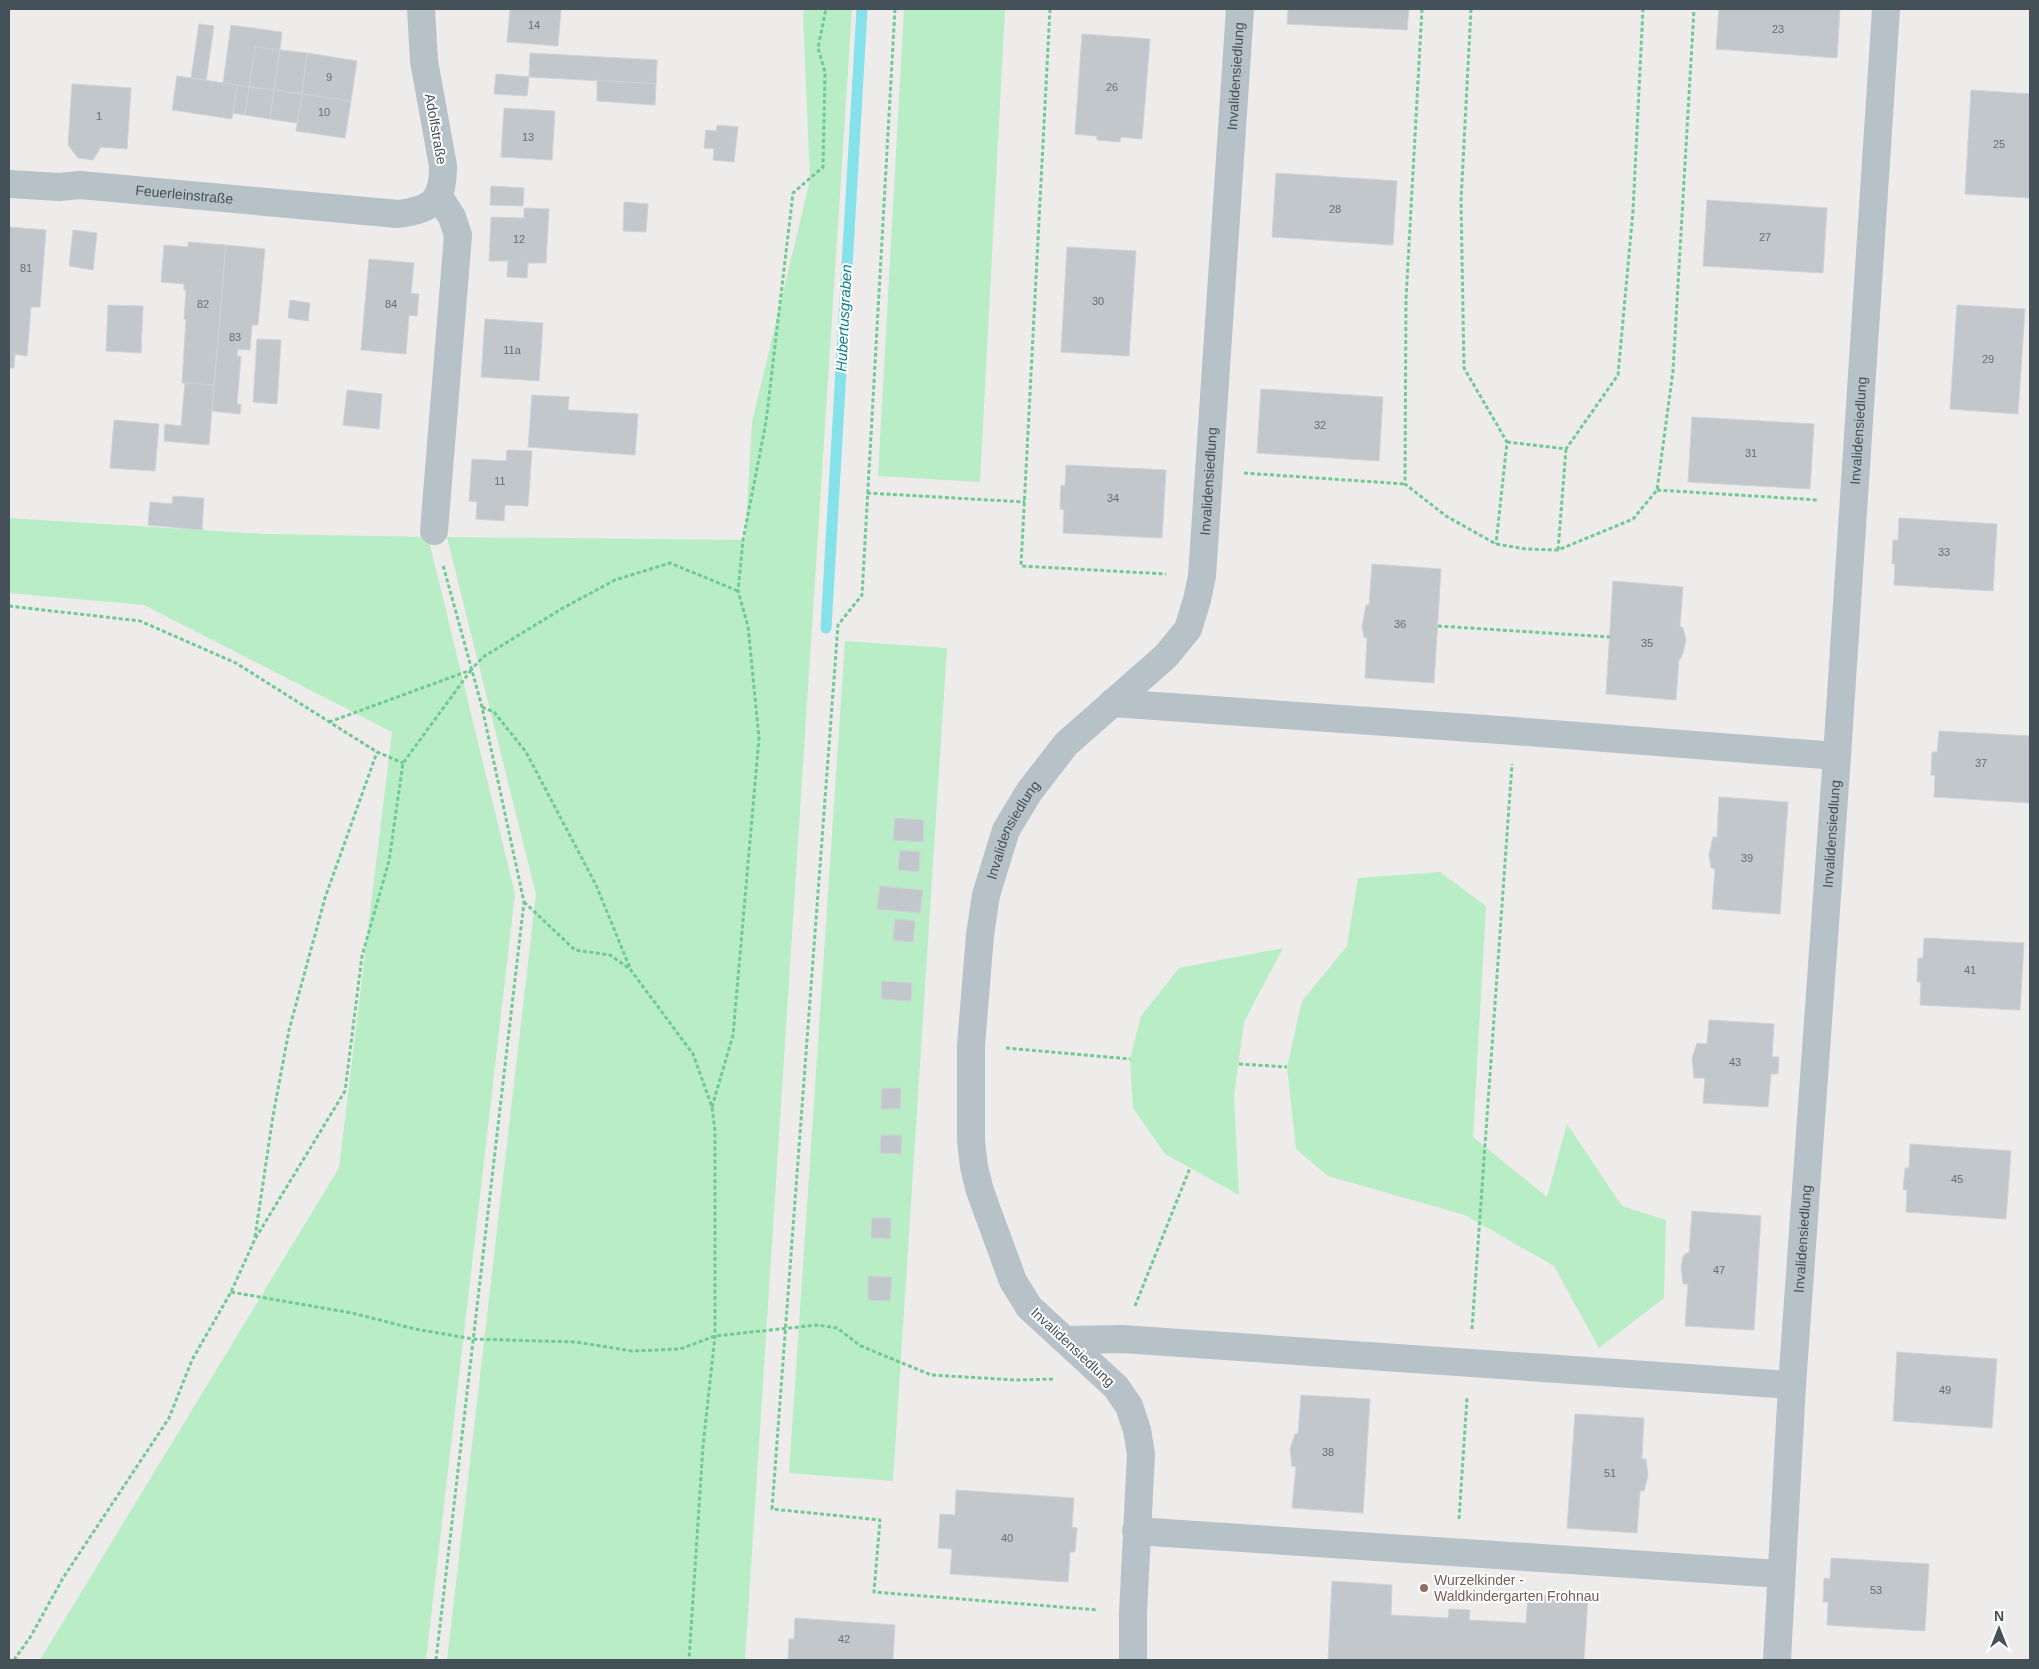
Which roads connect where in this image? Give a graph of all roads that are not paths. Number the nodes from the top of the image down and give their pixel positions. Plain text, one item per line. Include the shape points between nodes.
1 (421, 9) edge
2 (1240, 9) edge
3 (1886, 9) edge
4 (9, 184) edge
5 (438, 197) junction
6 (434, 530) road end
7 (1112, 703) junction
8 (1837, 756) junction
9 (1066, 1340) junction
10 (1792, 1385) junction
11 (1136, 1530) junction
12 (1781, 1574) junction
13 (1133, 1660) edge
14 (1777, 1660) edge

1 - 5 street, Adolfstraße via 424,61 443,166 443,182
2 - 7 street, Invalidensiedlung via 1202,576 1188,629 1166,656
3 - 8 street, Invalidensiedlung
4 - 5 street, Feuerleinstraße via 80,185 398,214 418,211
5 - 6 street via 452,217 458,236
7 - 8 street
7 - 9 street, Invalidensiedlung via 1066,744 1029,792 1006,830 986,895 971,1045 971,1141 980,1191 1012,1281 1029,1307
8 - 10 street, Invalidensiedlung
9 - 10 street via 1122,1339
9 - 11 street, Invalidensiedlung via 1116,1387 1129,1406 1141,1454
10 - 12 street, Invalidensiedlung
11 - 12 street
11 - 13 street, Invalidensiedlung
12 - 14 street, Invalidensiedlung

